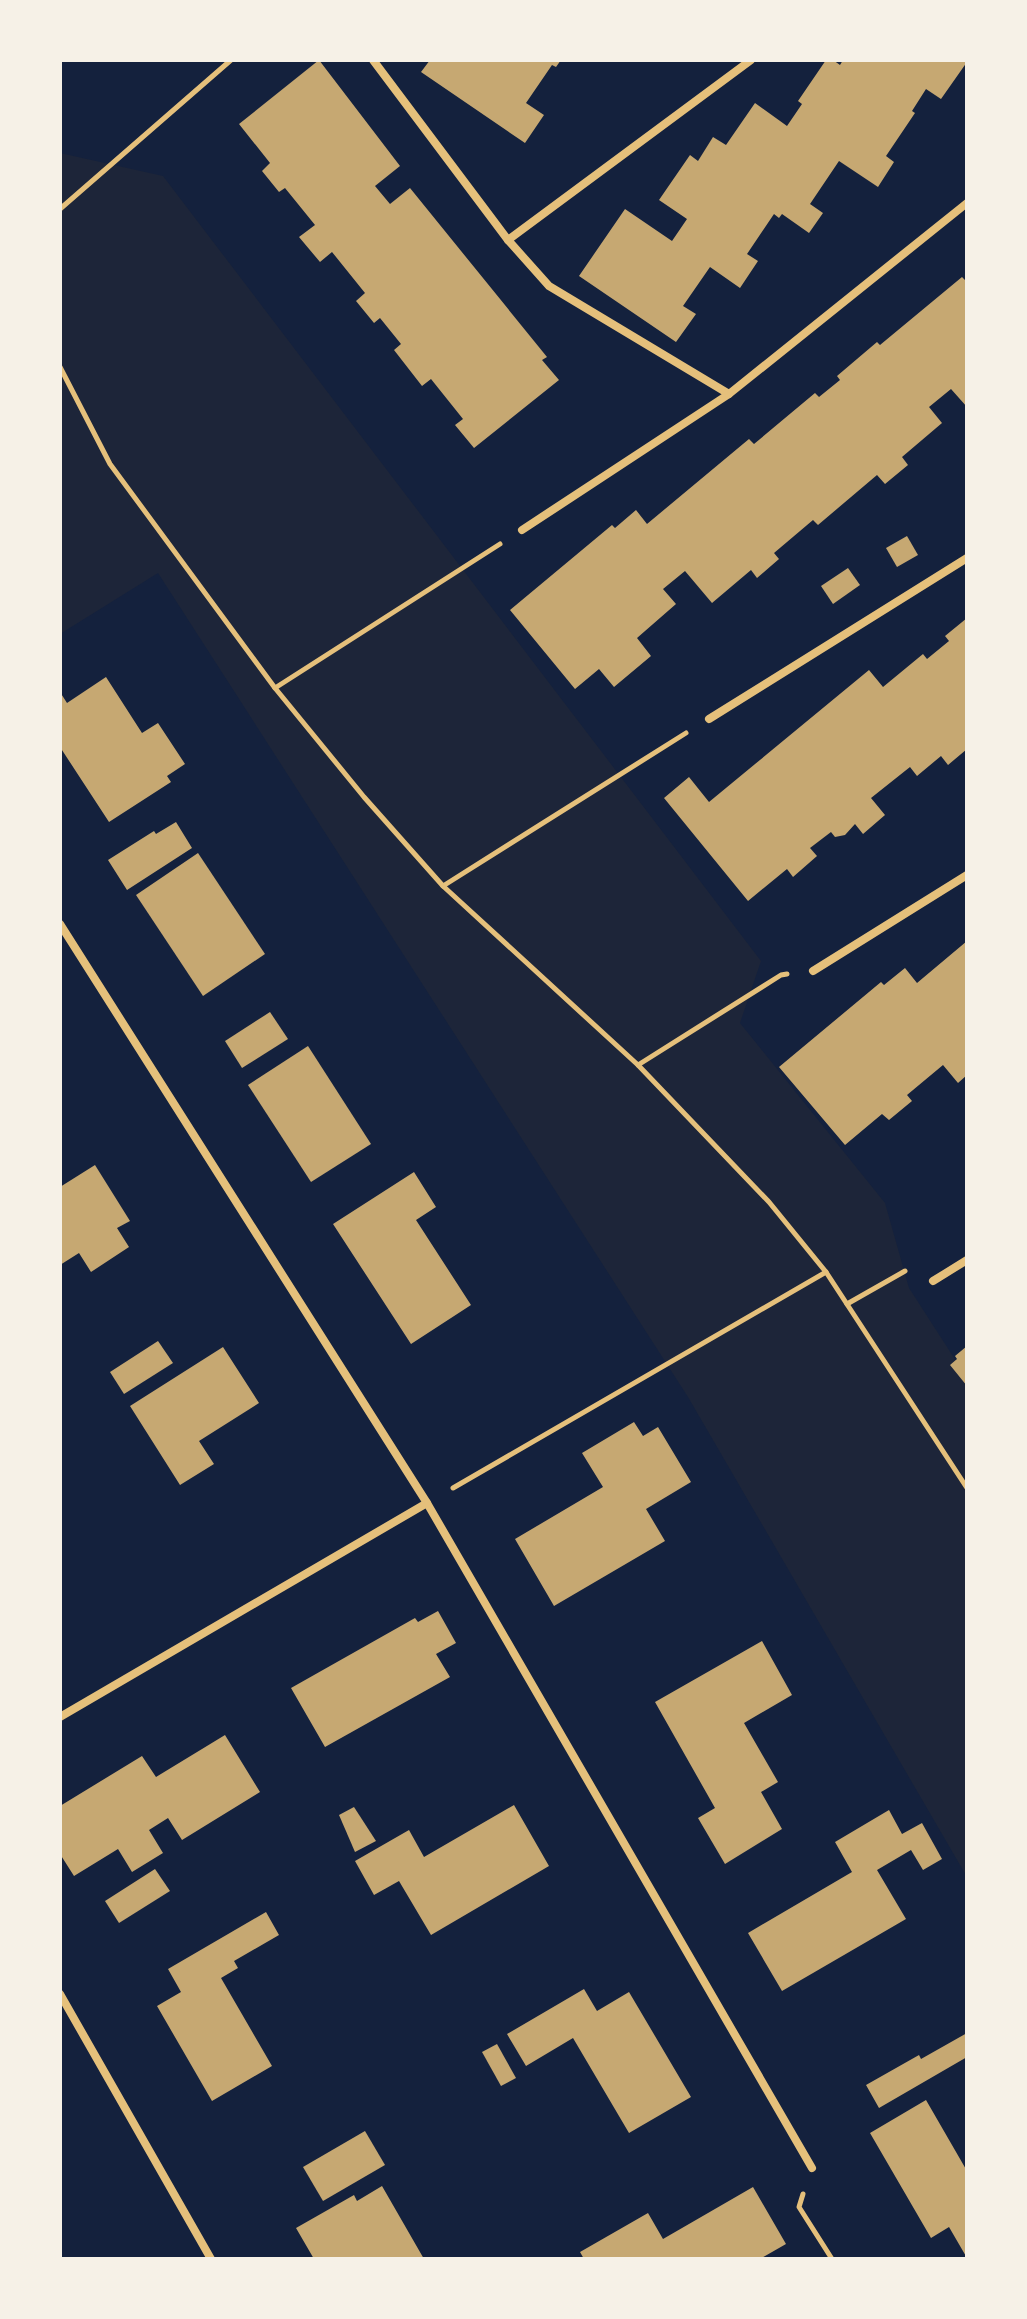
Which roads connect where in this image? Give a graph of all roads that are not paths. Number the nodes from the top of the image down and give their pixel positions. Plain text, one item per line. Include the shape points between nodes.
1 (373, 60) edge
2 (751, 60) edge
3 (967, 203) edge
4 (508, 240) junction
5 (729, 394) junction
6 (522, 530) road end
7 (967, 558) edge
8 (709, 719) road end
9 (967, 875) edge
10 (60, 924) edge
11 (813, 971) road end
12 (967, 1260) edge
13 (933, 1281) road end
14 (427, 1503) junction
15 (60, 1717) edge
16 (60, 1994) edge
17 (812, 2168) road end
18 (211, 2259) edge

1 - 4 street
2 - 4 street
3 - 5 street
4 - 5 street via 549,286
5 - 6 street
7 - 8 street
9 - 11 street
10 - 14 street
12 - 13 street
14 - 15 street
14 - 17 street
16 - 18 street

